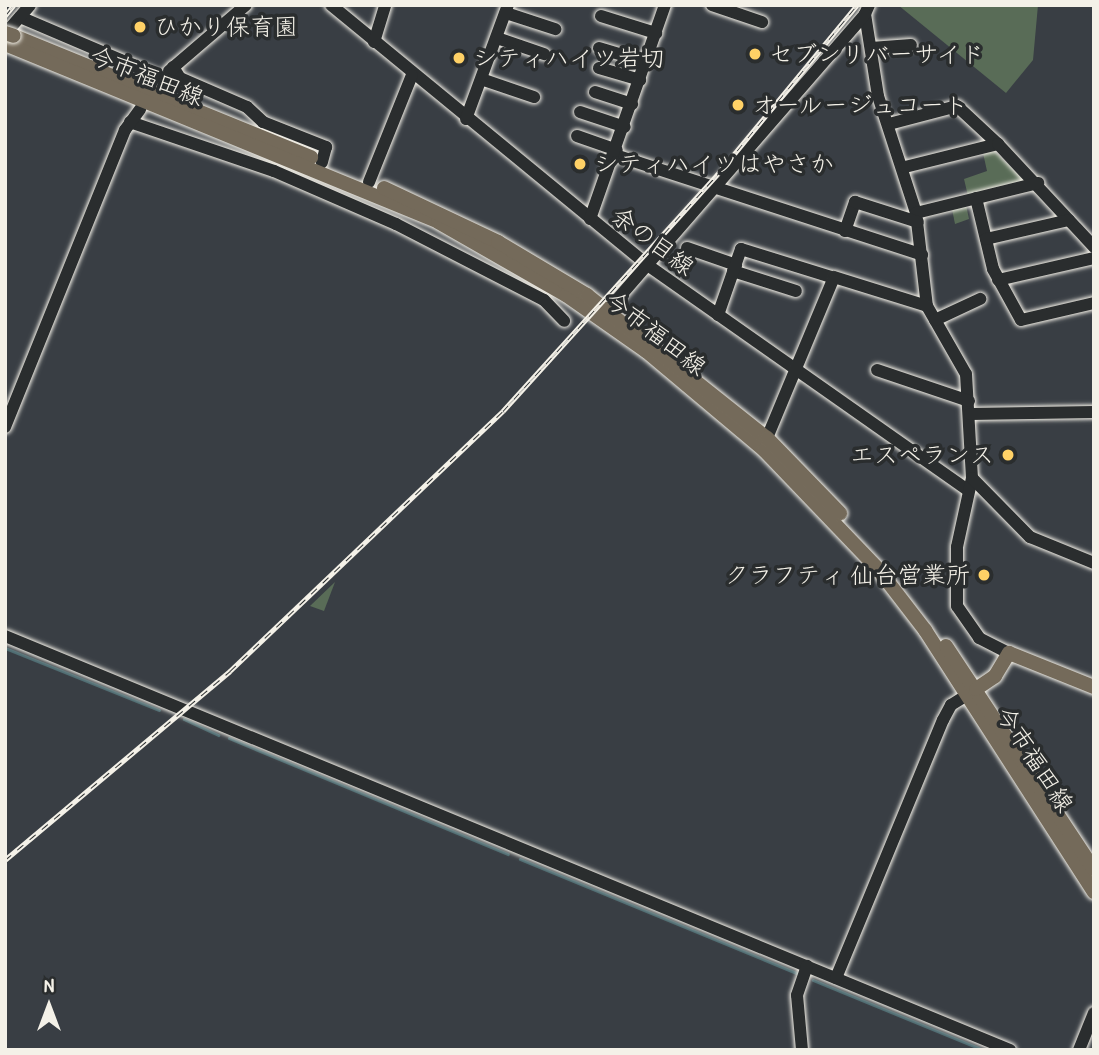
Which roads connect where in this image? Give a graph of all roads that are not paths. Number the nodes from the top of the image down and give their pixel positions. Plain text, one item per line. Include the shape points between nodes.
1 (30, 5) edge
2 (246, 5) edge
3 (331, 5) edge
4 (385, 5) edge
5 (649, 5) edge
6 (712, 5) edge
7 (664, 8) edge
8 (507, 9) edge
9 (867, 10) edge
10 (601, 16) dead end
11 (20, 17) junction
12 (762, 22) dead end
13 (555, 29) dead end
14 (656, 33) junction
15 (375, 37) junction
16 (8, 38) edge
17 (497, 38) junction
18 (911, 45) dead end
19 (599, 48) dead end
20 (871, 48) junction
21 (544, 54) dead end
22 (646, 62) junction
23 (173, 67) junction
24 (599, 68) dead end
25 (412, 75) junction
26 (484, 80) junction
27 (640, 80) junction
28 (594, 92) dead end
29 (534, 96) dead end
30 (632, 104) junction
31 (140, 109) dead end
32 (580, 112) dead end
33 (469, 115) junction
34 (130, 122) junction
35 (889, 124) junction
36 (625, 127) junction
37 (577, 136) dead end
38 (998, 144) junction
39 (616, 152) junction
40 (322, 162) junction
41 (905, 167) junction
42 (369, 182) junction
43 (1038, 183) junction
44 (718, 189) junction
45 (976, 198) junction
46 (593, 216) junction
47 (917, 218) junction
48 (1069, 220) junction
49 (845, 231) junction
50 (986, 239) junction
51 (1094, 247) edge
52 (687, 248) dead end
53 (922, 255) junction
54 (1094, 258) edge
55 (649, 266) junction
56 (734, 268) junction
57 (834, 278) junction
58 (998, 280) junction
59 (796, 291) dead end
60 (981, 299) dead end
61 (1094, 303) edge
62 (927, 306) junction
63 (608, 310) junction
64 (718, 315) junction
65 (935, 320) junction
66 (564, 321) dead end
67 (877, 370) dead end
68 (800, 372) junction
69 (970, 408) junction
70 (1094, 412) edge
71 (5, 427) edge
72 (767, 438) junction
73 (969, 484) junction
74 (1094, 563) edge
75 (5, 636) edge
76 (1009, 653) junction
77 (1094, 687) edge
78 (971, 692) junction
79 (1094, 870) edge
80 (1094, 892) edge
81 (807, 967) junction
82 (836, 978) junction
83 (1094, 1013) edge
84 (802, 1050) edge
85 (1010, 1050) edge
86 (1079, 1050) edge

1 - 11 street
2 - 23 street
3 - 15 street, 余の目線
4 - 15 street
5 - 7 street
6 - 12 street
7 - 14 street
8 - 13 street
8 - 17 street
9 - 20 street
9 - 44 street
10 - 14 street
11 - 16 street
11 - 23 street via 161,80
14 - 22 street
15 - 25 street, 余の目線
16 - 40 main road, 今市福田線
16 - 78 main road, 今市福田線 via 438,222 601,317 764,450 816,501 878,569
17 - 21 street
17 - 26 street
18 - 20 street
19 - 22 street
20 - 35 street
22 - 27 street
23 - 40 street via 180,78 247,107 262,122 326,147
24 - 27 street
25 - 33 street, 余の目線
25 - 42 street
26 - 29 street
26 - 33 street
27 - 30 street
28 - 30 street
30 - 36 street
31 - 34 street
32 - 36 street
33 - 46 street, 余の目線
34 - 66 street via 274,171 396,223 544,300
34 - 71 street
35 - 38 street via 957,106
35 - 41 street
36 - 39 street
37 - 39 street
38 - 41 street
38 - 43 street
39 - 44 street
39 - 46 street
40 - 42 main road, 今市福田線
41 - 47 street
42 - 63 main road, 今市福田線 via 498,242
43 - 45 street
43 - 48 street
44 - 49 street
44 - 55 street
45 - 47 street
45 - 50 street
46 - 55 street, 余の目線
47 - 49 street via 855,202
47 - 53 street
48 - 50 street
48 - 51 street
49 - 53 street
50 - 58 street
52 - 56 street
53 - 62 street
54 - 58 street
55 - 63 street
55 - 64 street, 余の目線
56 - 57 street via 741,249
56 - 59 street
56 - 64 street
57 - 62 street
57 - 68 street
58 - 61 street via 1021,320
60 - 65 street
62 - 65 street
63 - 72 main road, 今市福田線
64 - 68 street, 余の目線
65 - 69 street via 962,362
67 - 69 street
68 - 72 street
68 - 73 street, 余の目線
69 - 70 street
69 - 73 street
72 - 78 main road, 今市福田線 via 885,563
73 - 74 street, 余の目線 via 1030,537
73 - 76 street via 957,606 979,638
75 - 81 street
76 - 77 main road
76 - 78 main road, 今市福田線 via 995,676
78 - 79 main road, 今市福田線
78 - 80 main road, 今市福田線
78 - 82 street via 943,720
81 - 82 street
81 - 84 street via 797,995
82 - 85 street
83 - 86 street

